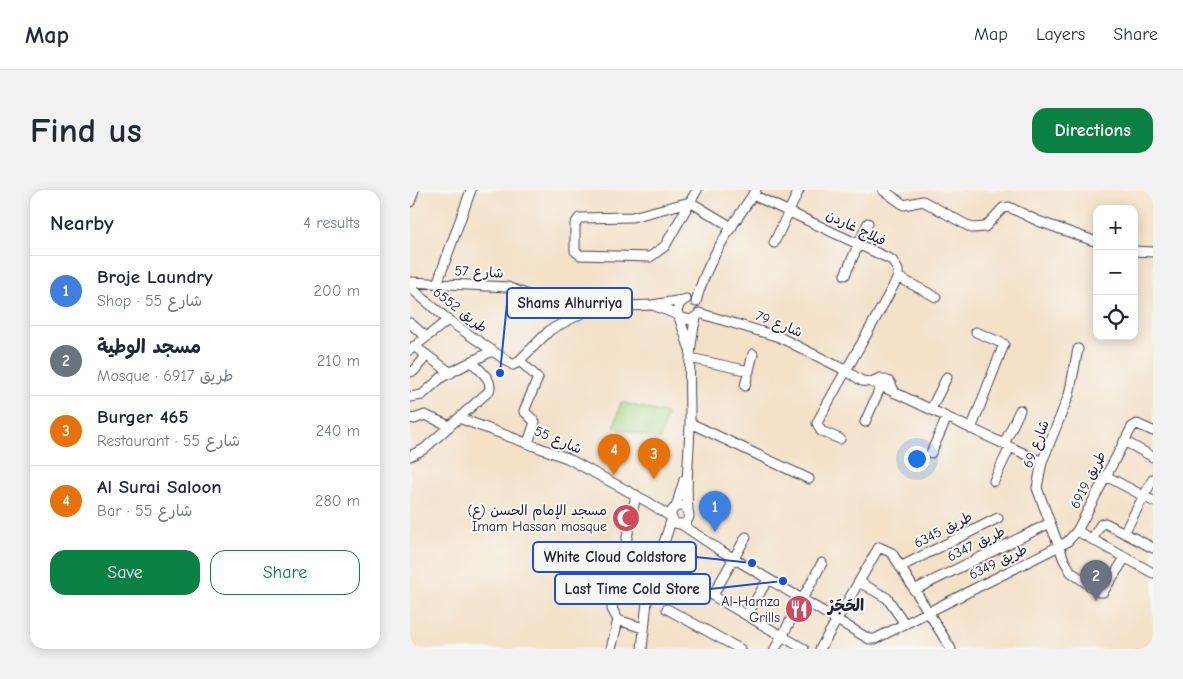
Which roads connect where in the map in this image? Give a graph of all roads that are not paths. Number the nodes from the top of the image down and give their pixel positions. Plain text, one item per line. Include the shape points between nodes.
1 (414, 190) edge
2 (471, 190) edge
3 (697, 190) edge
4 (799, 190) edge
5 (883, 190) edge
6 (755, 192) edge
7 (410, 202) edge
8 (690, 202) junction
9 (789, 211) junction
10 (868, 223) dead end
11 (732, 227) junction
12 (1093, 241) edge
13 (774, 242) dead end
14 (859, 244) junction
15 (1138, 251) edge
16 (1153, 252) edge
17 (845, 275) dead end
18 (898, 277) junction
19 (410, 282) edge
20 (437, 284) junction
21 (410, 287) edge
22 (936, 297) dead end
23 (689, 300) junction
24 (652, 305) junction
25 (697, 315) junction
26 (679, 316) junction
27 (568, 318) junction
28 (448, 320) junction
29 (410, 323) edge
30 (976, 332) dead end
31 (426, 337) junction
32 (412, 348) edge
33 (1078, 349) dead end
34 (492, 351) junction
35 (753, 354) dead end
36 (427, 355) junction
37 (690, 355) junction
38 (520, 361) junction
39 (472, 362) junction
40 (845, 370) junction
41 (749, 371) junction
42 (410, 372) edge
43 (451, 373) junction
44 (947, 377) dead end
45 (871, 382) junction
46 (744, 386) dead end
47 (881, 386) junction
48 (895, 393) junction
49 (410, 397) edge
50 (932, 409) junction
51 (1020, 410) dead end
52 (462, 415) junction
53 (947, 417) junction
54 (410, 418) edge
55 (865, 422) dead end
56 (690, 423) junction
57 (450, 426) junction
58 (971, 429) junction
59 (1153, 431) edge
60 (840, 439) dead end
61 (1124, 441) junction
62 (528, 442) junction
63 (1007, 446) junction
64 (931, 453) dead end
65 (410, 456) edge
66 (1153, 456) edge
67 (1042, 462) junction
68 (686, 475) junction
69 (1106, 476) junction
70 (809, 479) dead end
71 (1153, 479) edge
72 (994, 481) dead end
73 (636, 495) junction
74 (1144, 496) junction
75 (1153, 501) edge
76 (648, 502) junction
77 (676, 507) junction
78 (689, 513) junction
79 (672, 517) junction
80 (998, 518) dead end
81 (680, 524) junction
82 (1050, 524) junction
83 (1077, 531) junction
84 (1124, 533) junction
85 (746, 537) dead end
86 (1092, 539) junction
87 (705, 540) junction
88 (662, 546) junction
89 (1058, 547) junction
90 (1153, 548) edge
91 (1125, 558) junction
92 (734, 559) junction
93 (822, 563) dead end
94 (900, 567) junction
95 (1153, 574) edge
96 (768, 579) junction
97 (859, 582) junction
98 (914, 590) junction
99 (802, 599) junction
100 (667, 609) dead end
101 (928, 612) junction
102 (747, 615) junction
103 (837, 619) junction
104 (618, 620) junction
105 (905, 624) junction
106 (643, 628) junction
107 (782, 636) junction
108 (611, 649) edge
109 (642, 649) edge
110 (740, 649) edge
111 (774, 649) edge
112 (804, 649) edge
113 (820, 649) edge
114 (951, 649) edge

1 - 7 street
2 - 20 street
3 - 8 street
4 - 9 street
5 - 12 street via 904,205 924,201 972,228 985,227 1003,208 1009,207
6 - 9 street, فيلاج غاردن
6 - 11 street
8 - 8 street via 632,217 579,218 575,224 575,251 580,255 650,257 665,246
8 - 11 street
9 - 13 street
9 - 14 street, فيلاج غاردن
10 - 14 street
11 - 23 street
14 - 17 street
14 - 18 street, فيلاج غاردن via 892,260
15 - 16 street
18 - 22 street
18 - 40 street via 862,346
19 - 20 street, شارع 57
20 - 27 street, شارع 57 via 507,287 542,300
21 - 28 street, طريق 6552
23 - 24 street
23 - 25 street
23 - 26 street via 678,307
24 - 26 street
24 - 27 street via 604,307
25 - 26 street, شارع 79 via 691,320
25 - 37 street
25 - 40 street, شارع 79 via 779,337
26 - 37 street
27 - 38 street via 550,330
28 - 31 street
28 - 34 street, طريق 6552
29 - 31 street
30 - 58 street via 1004,344
31 - 32 street
32 - 36 street
33 - 67 street, شارع 69 via 1069,395
34 - 38 street, طريق 6552 via 513,365
34 - 39 street
35 - 41 street
36 - 42 street
36 - 43 street
37 - 41 street
37 - 56 street
38 - 62 street via 538,378 524,411 535,422
39 - 43 street
39 - 52 street via 491,386
40 - 45 street, شارع 79 via 862,381
40 - 60 street via 817,423 821,431
41 - 46 street
43 - 49 street via 422,395
44 - 50 street
45 - 47 street
45 - 48 street via 880,378 890,382
47 - 48 street
47 - 55 street
48 - 50 street
50 - 53 street
51 - 63 street
52 - 57 street
52 - 62 street, شارع 55
53 - 58 street
53 - 64 street
54 - 57 street via 425,415
56 - 68 street
56 - 70 street
57 - 65 street via 424,449
58 - 63 street
59 - 61 street via 1135,425
61 - 66 street
61 - 69 street, طريق 6919
62 - 73 street, شارع 55 via 567,458
63 - 67 street
63 - 72 street
67 - 82 street, شارع 69 via 1037,488
68 - 77 street
68 - 78 street
69 - 74 street
69 - 83 street, طريق 6919
71 - 74 street
73 - 76 street, شارع 55
73 - 104 street via 612,605
74 - 75 street
74 - 84 street
76 - 77 street, شارع 55
76 - 79 street, شارع 55
77 - 78 street, شارع 55 via 683,506
77 - 79 street
78 - 81 street
78 - 87 street
79 - 81 street, شارع 55
79 - 88 street
80 - 94 street, طريق 6345
81 - 87 street
81 - 88 street
82 - 89 street, شارع 69
82 - 98 street, طريق 6347
83 - 86 street
83 - 89 street, طريق 6349
84 - 86 street via 1102,523
84 - 90 street
85 - 92 street
86 - 91 street
87 - 92 street
88 - 106 street via 649,586
89 - 91 street, شارع 69 via 1071,572 1099,592 1104,591
89 - 101 street, طريق 6349
91 - 95 street
92 - 96 street
92 - 102 street via 709,593
93 - 99 street
94 - 97 street via 892,553 878,547
94 - 98 street
96 - 99 street
96 - 102 street
97 - 103 street
97 - 105 street via 887,598
98 - 101 street
99 - 103 street
99 - 107 street
100 - 110 street
101 - 105 street
101 - 114 street
102 - 107 street
103 - 105 street via 872,639
103 - 113 street
104 - 106 street
104 - 108 street
106 - 109 street
107 - 111 street
107 - 112 street

